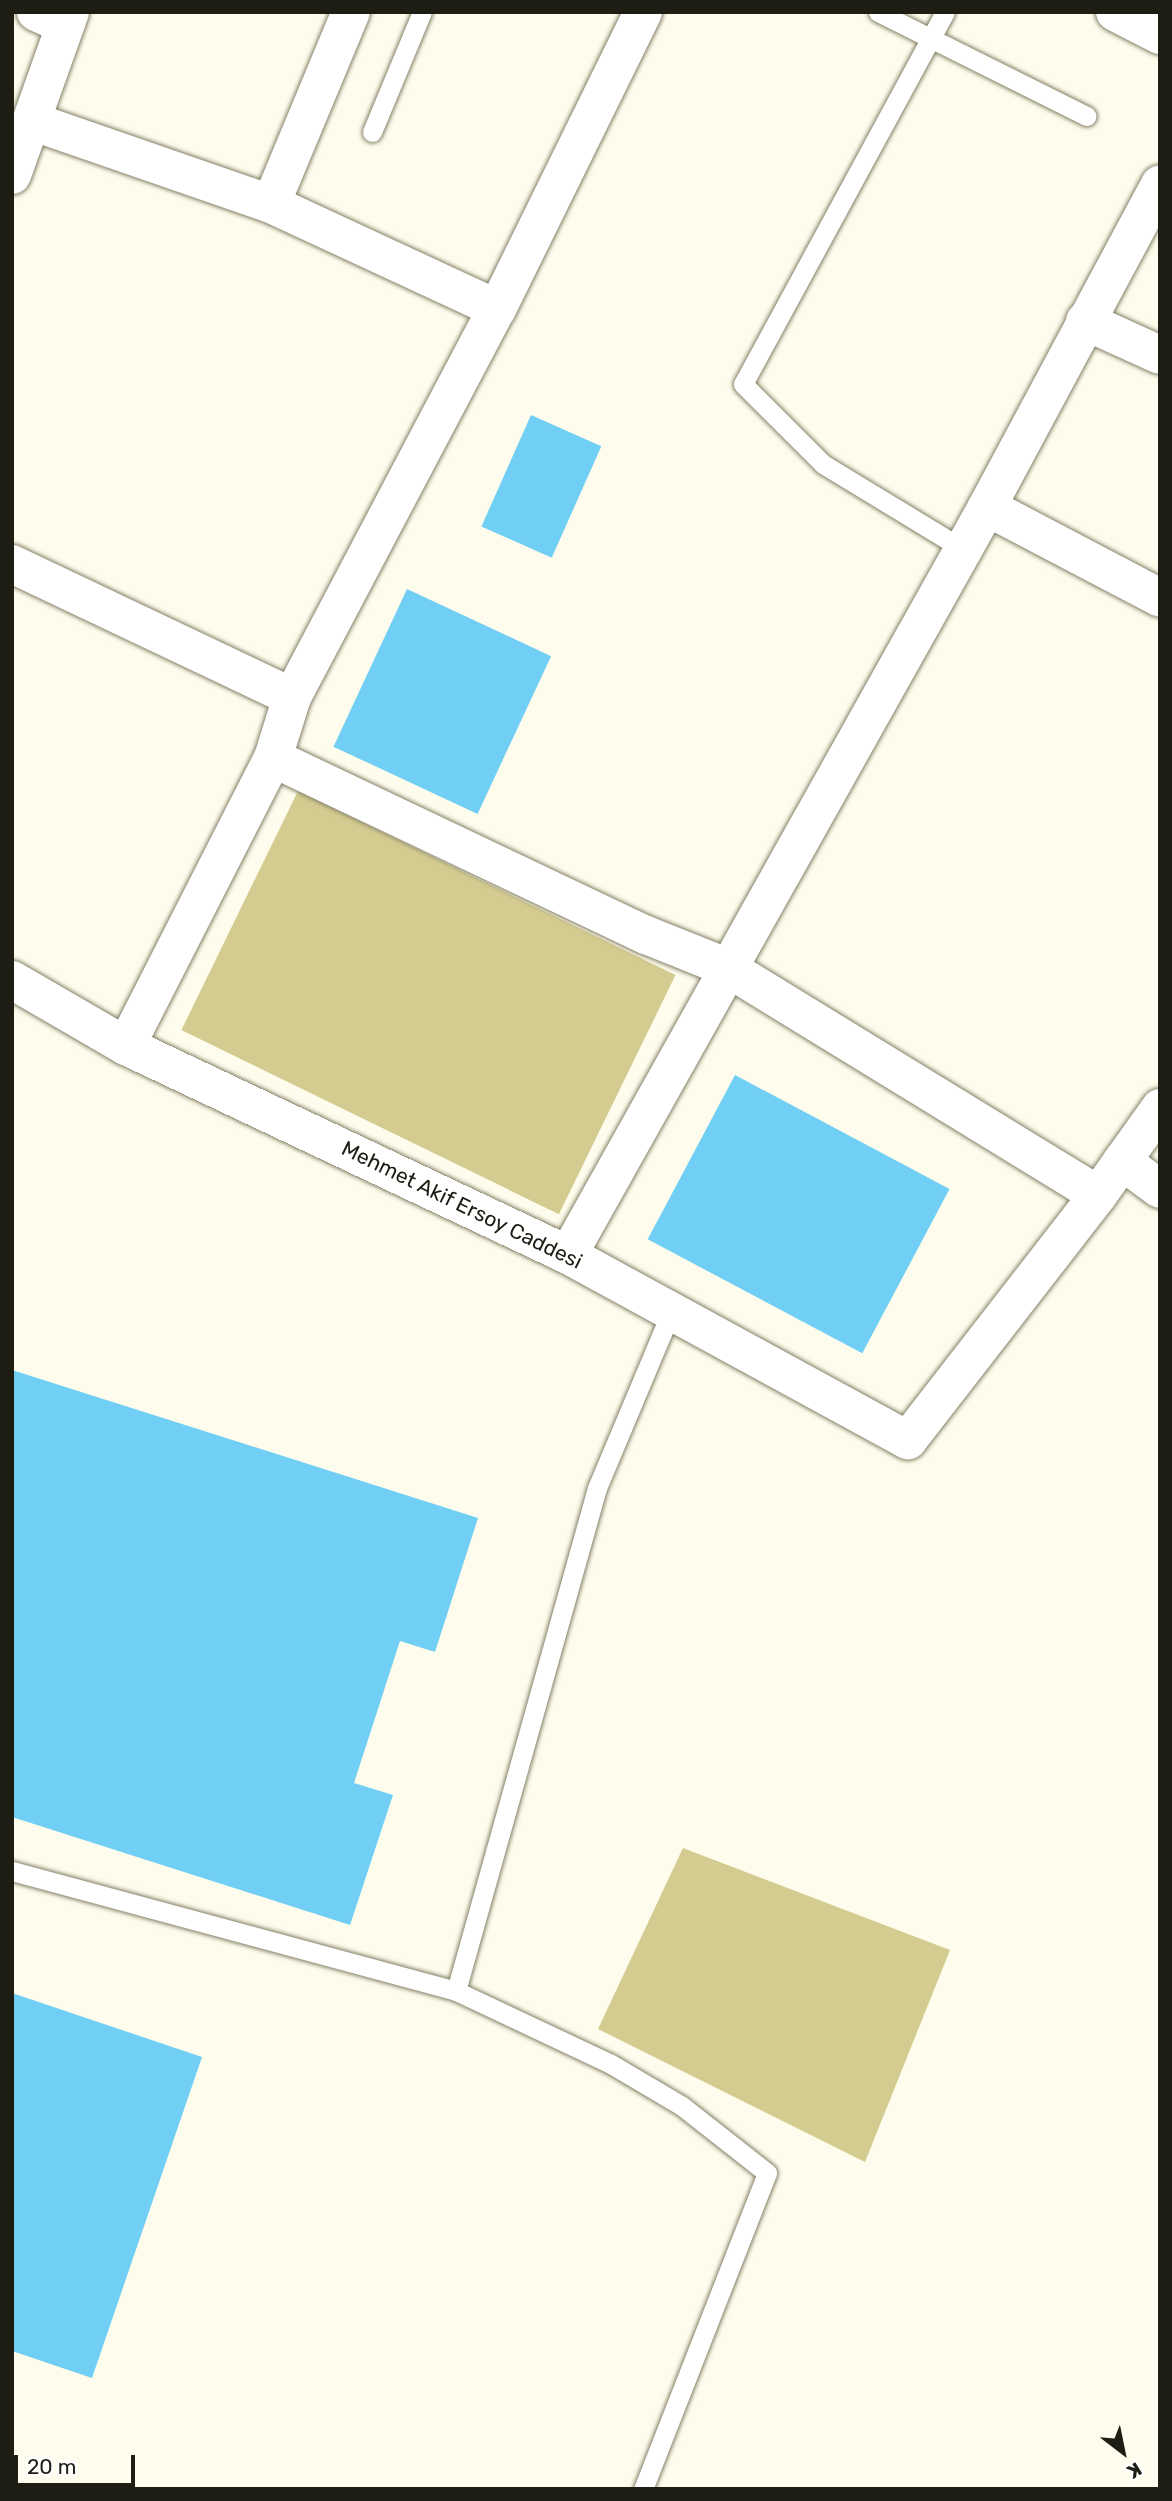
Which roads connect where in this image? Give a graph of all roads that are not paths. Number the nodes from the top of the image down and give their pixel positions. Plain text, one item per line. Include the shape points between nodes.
1 (351, 12) edge
2 (422, 12) edge
3 (643, 12) edge
4 (878, 12) edge
5 (945, 12) edge
6 (1115, 12) edge
7 (57, 17) edge
8 (1160, 35) edge
9 (931, 38) junction
10 (1087, 116) dead end
11 (34, 122) junction
12 (372, 132) dead end
13 (12, 175) edge
14 (1160, 184) edge
15 (271, 204) junction
16 (497, 309) junction
17 (1085, 321) junction
18 (1160, 355) edge
19 (987, 507) junction
20 (963, 549) junction
21 (12, 564) edge
22 (1160, 598) edge
23 (292, 697) junction
24 (272, 758) junction
25 (726, 967) junction
26 (12, 980) edge
27 (126, 1046) junction
28 (1160, 1108) edge
29 (1122, 1161) junction
30 (1160, 1189) edge
31 (1098, 1195) junction
32 (568, 1255) junction
33 (671, 1312) junction
34 (12, 1871) edge
35 (456, 1991) junction
36 (643, 2489) edge

1 - 15 street
2 - 12 lane
3 - 16 street
4 - 9 lane
5 - 9 lane
6 - 8 street
7 - 11 street
9 - 10 lane
9 - 20 lane via 743,384 822,464
11 - 13 street
11 - 15 street
14 - 17 street
15 - 16 street
16 - 23 street
17 - 18 street
17 - 19 street
19 - 20 street
19 - 22 street
20 - 25 street
21 - 23 street
23 - 24 street
24 - 25 street via 646,935
24 - 27 street
25 - 31 street
25 - 32 street
26 - 27 street, Mehmet Akif Ersoy Caddesi
27 - 32 street, Mehmet Akif Ersoy Caddesi
28 - 29 street
29 - 30 street
29 - 31 street
31 - 33 street, Mehmet Akif Ersoy Caddesi via 908,1440
32 - 33 street, Mehmet Akif Ersoy Caddesi
33 - 35 lane via 597,1489
34 - 35 lane
35 - 36 lane via 623,2071 682,2106 767,2173

